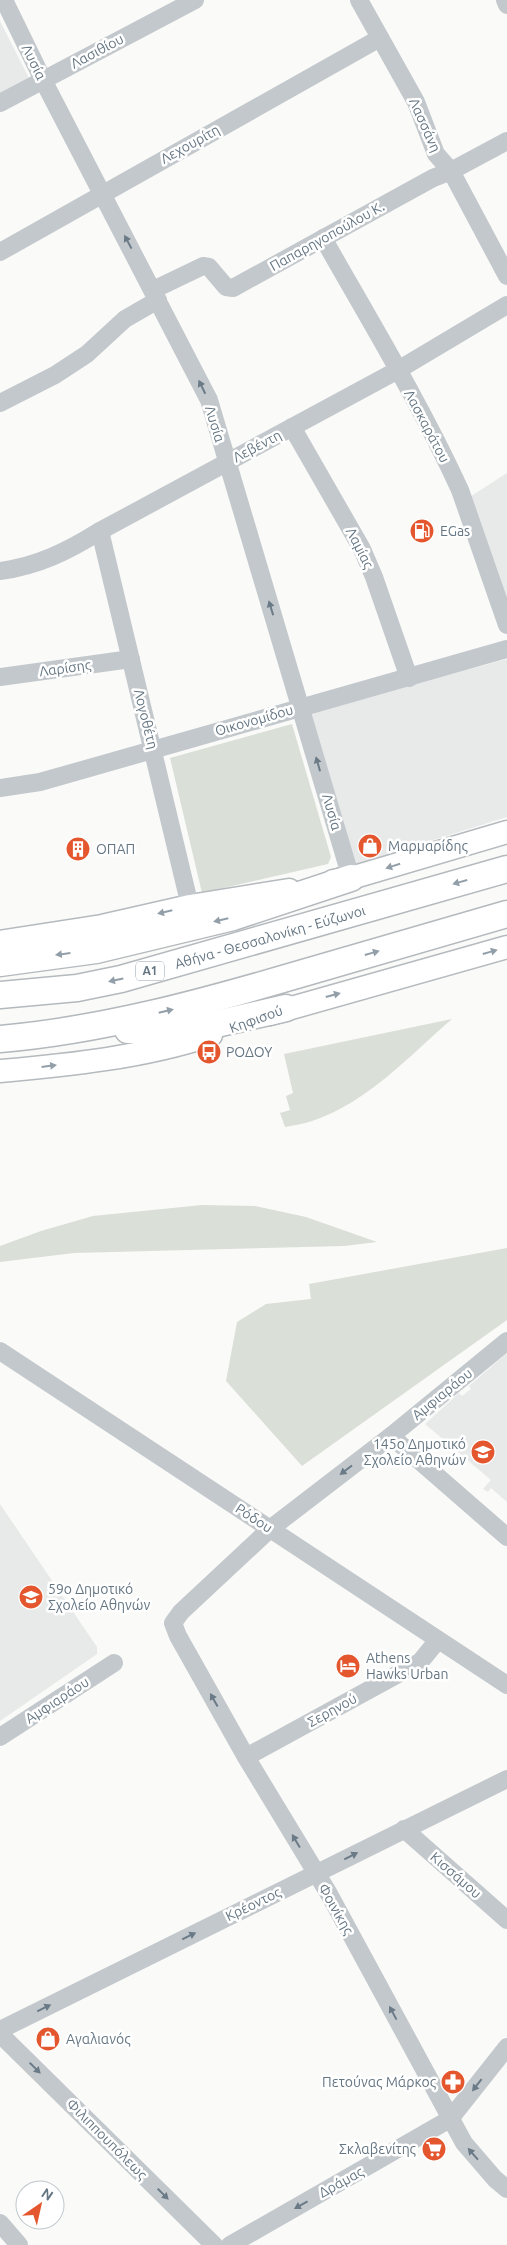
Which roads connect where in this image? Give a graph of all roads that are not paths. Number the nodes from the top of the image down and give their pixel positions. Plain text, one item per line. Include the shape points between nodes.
1 (4, 0) edge
2 (195, 0) edge
3 (359, 0) edge
4 (506, 0) edge
5 (507, 4) edge
6 (380, 38) junction
7 (42, 80) junction
8 (0, 103) edge
9 (507, 141) edge
10 (451, 171) junction
11 (102, 194) junction
12 (323, 238) junction
13 (0, 252) edge
14 (507, 276) edge
15 (156, 295) junction
16 (507, 305) edge
17 (398, 370) junction
18 (0, 403) edge
19 (292, 427) junction
20 (227, 462) junction
21 (100, 531) junction
22 (0, 571) edge
23 (507, 625) edge
24 (507, 649) edge
25 (131, 658) junction
26 (0, 677) edge
27 (409, 678) junction
28 (301, 706) junction
29 (153, 749) junction
30 (0, 788) edge
31 (507, 832) edge
32 (507, 869) edge
33 (351, 878) junction
34 (190, 906) junction
35 (507, 914) edge
36 (0, 942) edge
37 (507, 947) edge
38 (0, 964) edge
39 (0, 996) edge
40 (286, 1008) junction
41 (84, 1029) junction
42 (0, 1039) edge
43 (0, 1071) edge
44 (507, 1341) edge
45 (0, 1351) edge
46 (391, 1436) junction
47 (270, 1529) junction
48 (507, 1537) edge
49 (173, 1623) joint
50 (438, 1640) junction
51 (114, 1663) dead end
52 (507, 1685) edge
53 (0, 1737) edge
54 (246, 1757) junction
55 (507, 1779) edge
56 (404, 1829) junction
57 (316, 1873) junction
58 (507, 1920) edge
59 (0, 2030) edge
60 (0, 2034) edge
61 (507, 2047) edge
62 (450, 2119) junction
63 (507, 2189) edge
64 (0, 2224) edge
65 (19, 2245) edge
66 (214, 2245) edge
67 (230, 2245) edge

1 - 7 street, Λυσία
2 - 7 street, Λασιθίου
3 - 6 street, Λασσάνη
4 - 5 street
6 - 10 street, Λασσάνη via 416,102 436,154
6 - 11 street, Λεχουρίτη
7 - 8 street, Λασιθίου
7 - 11 street, Λυσία
9 - 10 street, Παπαρηγοπούλου Κ.
10 - 12 street, Παπαρηγοπούλου Κ. via 432,178
10 - 14 street, Λασσάνη
11 - 13 street, Λεχουρίτη
15 -> 11 street, Λυσία
12 - 15 street, Παπαρηγοπούλου Κ. via 233,288 226,287 209,267 203,266
12 - 17 street, Λασκαράτου
15 - 18 street, Παπαρηγοπούλου Κ. via 87,354 55,375
20 -> 15 street, Λυσία via 208,400
16 - 17 street, Λεβέντη
17 - 19 street, Λεβέντη
17 - 23 street, Λασκαράτου via 460,490
19 - 20 street, Λεβέντη
19 - 27 street, Λαμίας via 362,550
20 - 21 street, Λεβέντη
28 -> 20 street, Λυσία
21 - 22 street, Λεβέντη via 67,552
21 - 25 street, Λογοθέτη
24 - 27 street, Οικονομίδου
25 - 26 street, Λαρίσης
25 - 29 street, Λογοθέτη
27 - 28 street, Οικονομίδου
28 - 29 street, Οικονομίδου
33 -> 28 street, Λυσία
29 - 30 street, Οικονομίδου via 40,782
29 - 34 street, Λογοθέτη
31 -> 33 main road
32 -> 39 highway, Αθήνα - Θεσσαλονίκη - Εύζωνοι / Α1 via 121,979 77,988
33 - 34 main road
33 -> 38 highway via 224,920 96,950
34 -> 36 main road via 102,926
41 -> 35 highway via 222,997
40 -> 37 main road, Κηφισού
40 - 41 highway via 203,1027 161,1031
43 -> 40 main road, Κηφισού via 131,1054 209,1036
41 - 42 highway
44 - 46 street, Αμφιαράου
45 - 47 street, Ρόδου
46 -> 47 street, Αμφιαράου
46 - 48 street
47 - 49 street, Αμφιαράου
47 - 50 street, Ρόδου
54 -> 49 street, Φοινίκης
50 - 52 street, Ρόδου
50 - 54 street, Σερηνού via 420,1662
51 - 53 street, Αμφιαράου
57 -> 54 street, Φοινίκης
55 - 56 street, Κρέοντος
57 -> 56 street, Κρέοντος
56 - 58 street, Κισσάμου
59 -> 57 street, Κρέοντος
62 -> 57 street, Φοινίκης
60 -> 66 street, Φιλιππουπόλεως
61 -> 62 street, Δράμας
63 -> 62 street, Φοινίκης via 464,2143
62 -> 67 street, Δράμας
64 - 65 street

